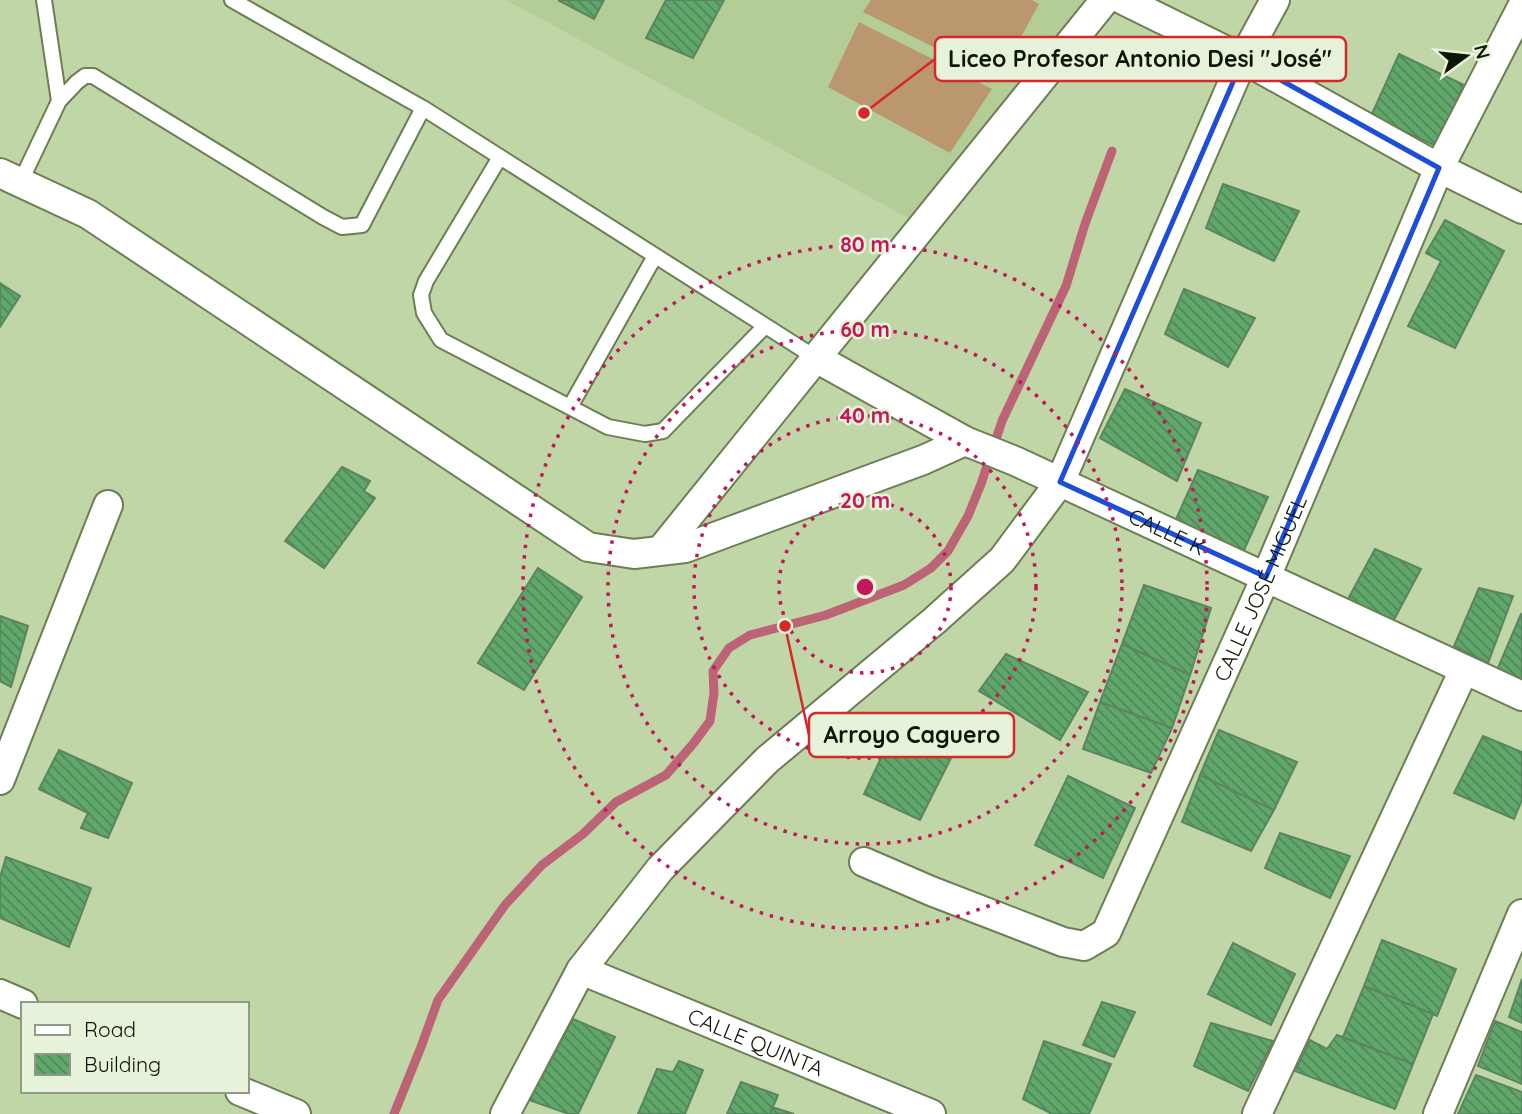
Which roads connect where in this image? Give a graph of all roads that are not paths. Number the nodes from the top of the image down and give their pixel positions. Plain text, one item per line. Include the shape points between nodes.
1 (44, 0) edge
2 (232, 0) edge
3 (1105, 0) edge
4 (1123, 0) edge
5 (1275, 0) edge
6 (1522, 7) edge
7 (1243, 59) junction
8 (60, 101) junction
9 (423, 108) junction
10 (500, 157) junction
11 (1439, 168) junction
12 (10, 178) edge
13 (1522, 209) edge
14 (655, 256) junction
15 (765, 326) junction
16 (816, 358) junction
17 (570, 407) junction
18 (972, 444) junction
19 (1060, 482) junction
20 (108, 505) dead end
21 (661, 550) junction
22 (1266, 577) junction
23 (1464, 670) junction
24 (1522, 696) edge
25 (0, 780) edge
26 (864, 862) dead end
27 (1522, 914) edge
28 (581, 970) junction
29 (0, 995) edge
30 (21, 1003) edge
31 (245, 1093) edge
32 (296, 1114) edge
33 (505, 1114) edge
34 (931, 1114) edge
35 (1257, 1114) edge
36 (1438, 1114) edge

1 - 8 lane
2 - 9 lane
3 - 16 street
4 - 7 street
5 - 7 street
6 - 11 street, CALLE JOSÉ MIGUEL
7 - 11 street
7 - 19 street
8 - 9 lane via 76,82 93,76 342,227 362,225
8 - 12 lane
9 - 10 lane
10 - 14 lane
10 - 17 lane via 426,281 421,295 424,313 441,340
11 - 13 street
11 - 22 street, CALLE JOSÉ MIGUEL
12 - 21 street via 89,214 588,547 634,554
14 - 15 lane
14 - 17 lane
15 - 16 lane
15 - 17 lane via 663,430 645,433 608,427
16 - 18 street, CALLE K
16 - 21 street
18 - 19 street, CALLE K
18 - 21 street via 685,548
19 - 22 street, CALLE K
19 - 28 street via 1002,560 767,760 689,839
20 - 25 street
22 - 23 street, CALLE K
22 - 26 street, CALLE JOSÉ MIGUEL via 1106,933 1084,946 1063,942
23 - 24 street, CALLE K
23 - 35 street
27 - 36 street
28 - 33 street
28 - 34 street, CALLE QUINTA
29 - 30 street
31 - 32 street

